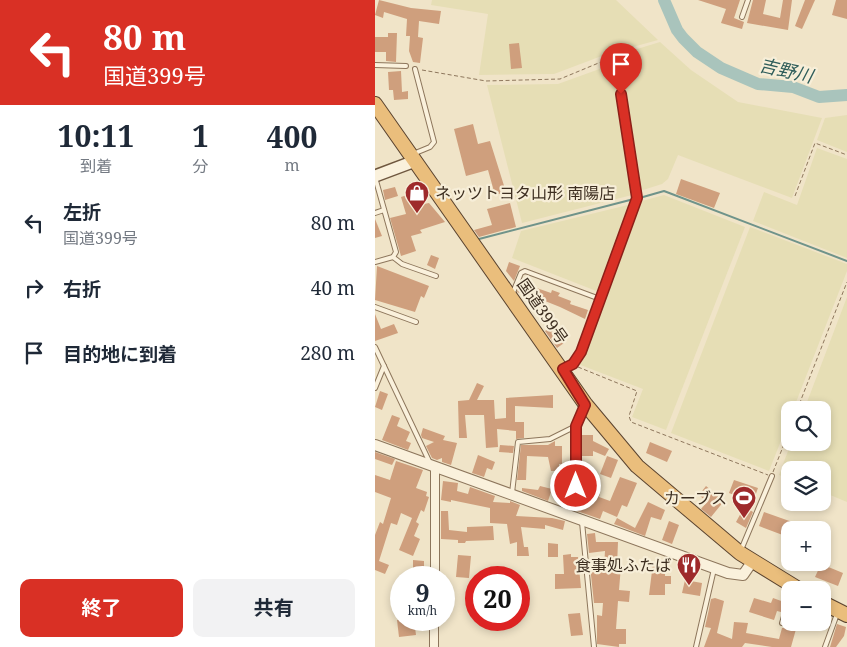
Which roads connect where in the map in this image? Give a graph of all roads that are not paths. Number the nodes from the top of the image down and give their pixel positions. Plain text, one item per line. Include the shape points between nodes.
1 (748, 0) edge
2 (742, 17) dead end
3 (607, 60) road end
4 (375, 65) edge
5 (406, 66) dead end
6 (415, 69) road end
7 (375, 104) edge
8 (413, 158) junction
9 (375, 176) edge
10 (385, 210) junction
11 (375, 213) edge
12 (393, 257) junction
13 (375, 262) edge
14 (436, 276) dead end
15 (511, 297) junction
16 (600, 299) junction
17 (375, 307) edge
18 (416, 322) dead end
19 (375, 347) edge
20 (384, 366) junction
21 (568, 367) junction
22 (375, 388) edge
23 (585, 405) junction
24 (576, 426) junction
25 (375, 445) edge
26 (433, 466) junction
27 (772, 476) road end
28 (576, 486) dead end
29 (511, 495) junction
30 (581, 521) junction
31 (740, 553) junction
32 (752, 562) junction
33 (435, 566) edge
34 (714, 568) junction
35 (781, 581) edge
36 (842, 612) edge
37 (435, 631) edge
38 (434, 647) edge
39 (594, 647) edge
40 (696, 647) edge
41 (825, 647) edge

1 - 2 lane
3 - 16 lane via 618,77 637,198
4 - 5 lane
6 - 8 lane via 434,142
7 - 8 highway, 国道399号
8 - 9 main road
8 - 15 highway, 国道399号
9 - 10 lane
10 - 11 lane
10 - 12 lane via 396,252
12 - 13 lane
12 - 14 lane via 402,264
15 - 16 lane via 521,273 525,271
15 - 21 highway, 国道399号
16 - 21 lane via 581,352
17 - 18 lane
19 - 20 lane
20 - 22 lane
20 - 26 lane
21 - 23 highway, 国道399号
23 - 24 lane
23 - 31 highway, 国道399号 via 637,466
24 - 28 lane
24 - 29 lane via 550,438 518,442
25 - 26 street
26 - 29 street
26 - 33 street
27 - 31 lane
29 - 30 street
30 - 34 street
30 - 39 lane
31 - 32 highway, 国道399号
32 - 34 street via 743,575
32 - 35 highway, 国道399号
34 - 40 lane
36 - 41 lane
37 - 38 street

